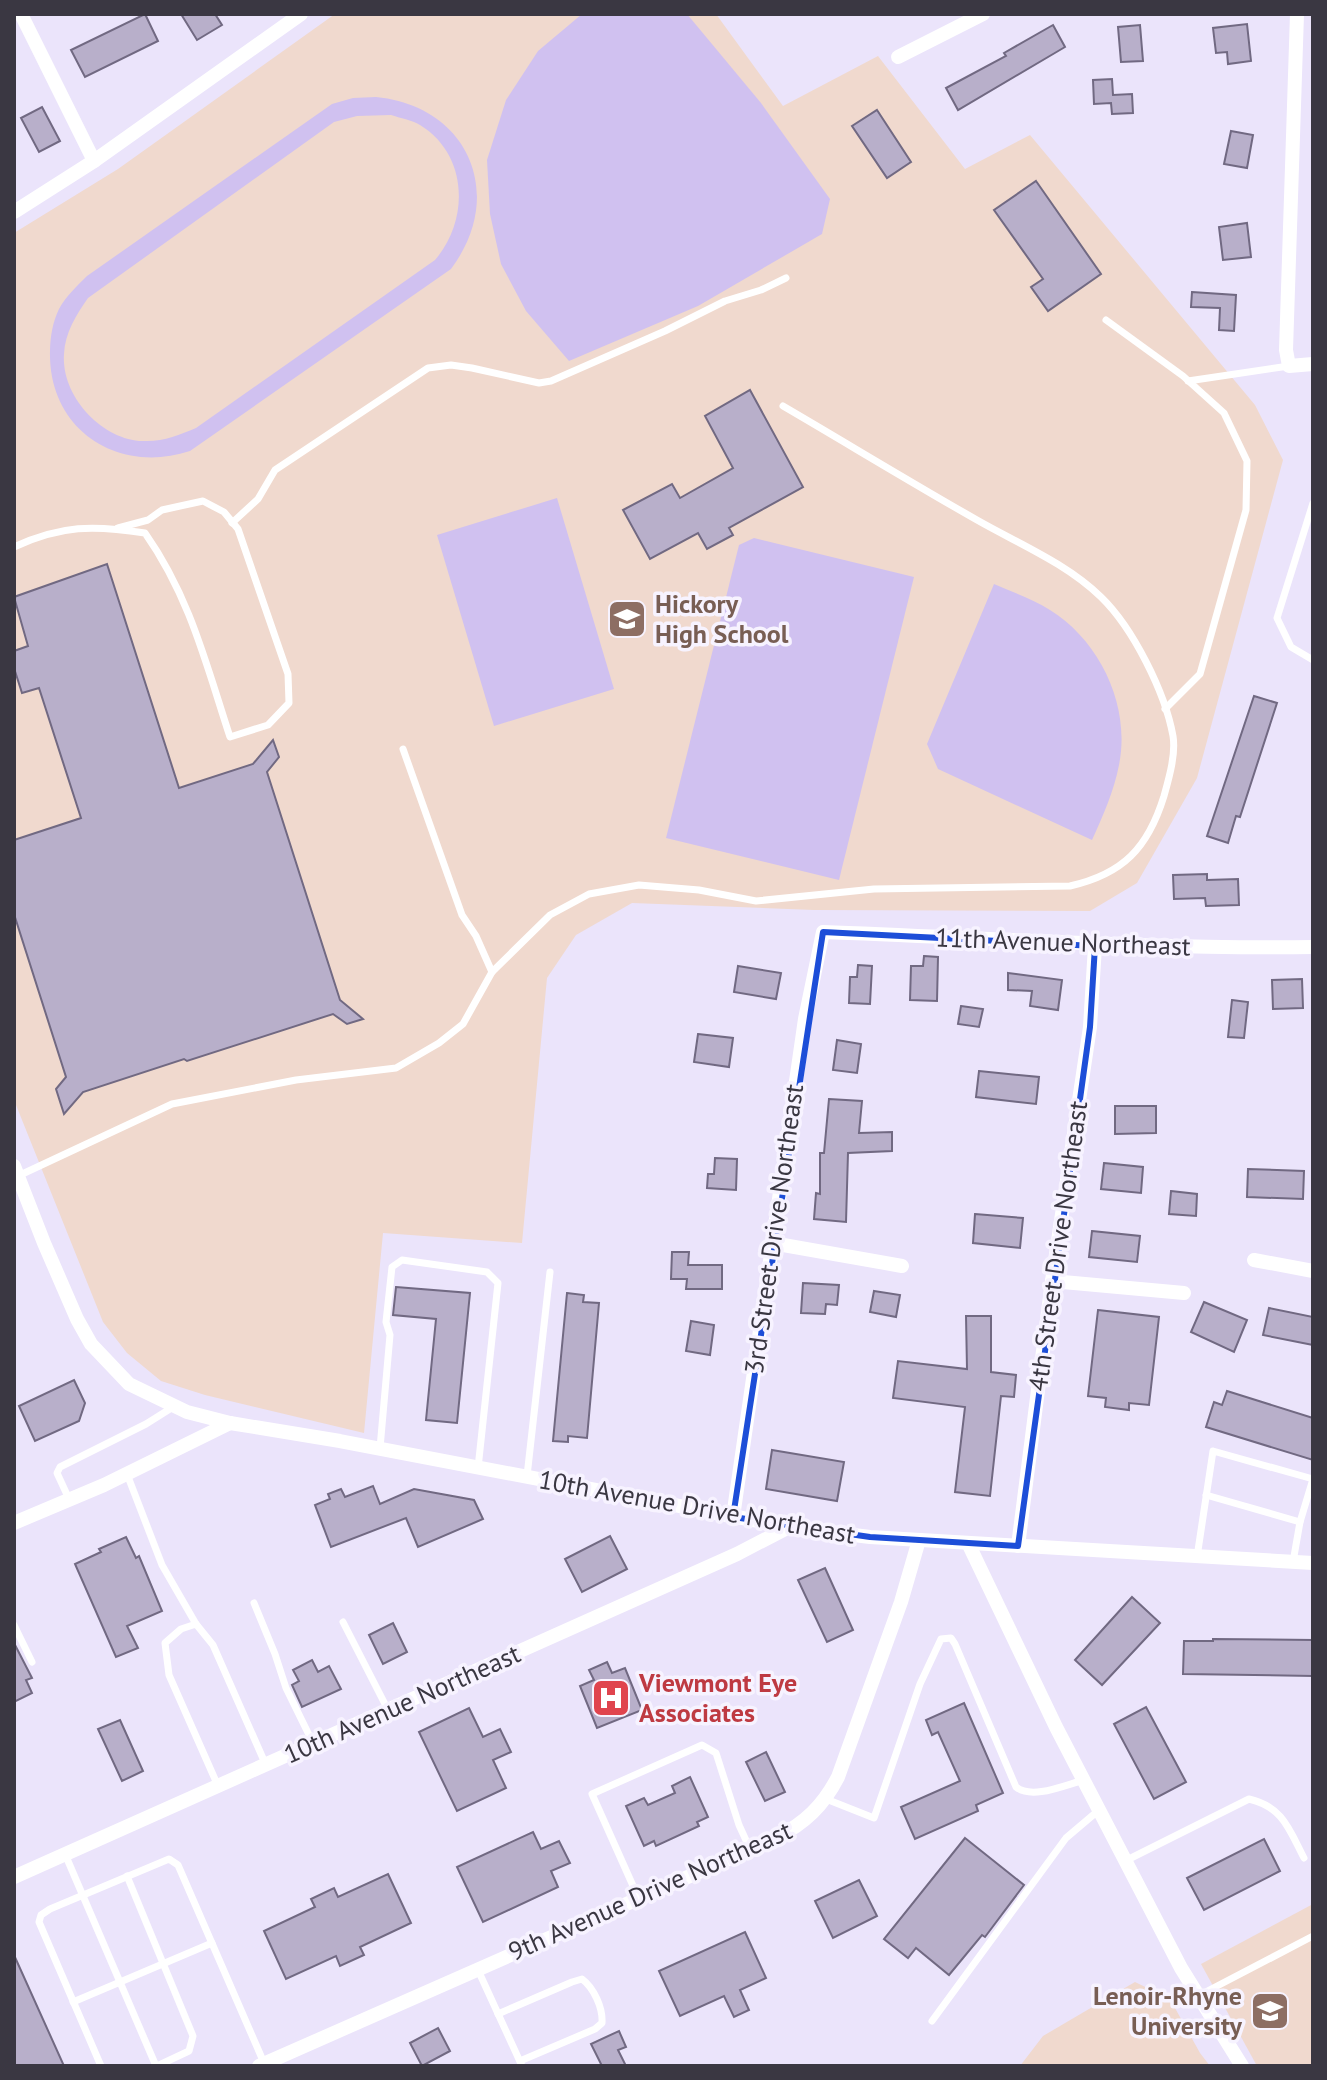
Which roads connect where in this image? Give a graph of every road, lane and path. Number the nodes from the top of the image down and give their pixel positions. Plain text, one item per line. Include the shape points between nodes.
1 (21, 14) edge
2 (301, 14) edge
3 (983, 14) edge
4 (1297, 14) edge
5 (898, 57) dead end
6 (94, 161) junction
7 (14, 212) edge
8 (786, 278) dead end
9 (1106, 320) dead end
10 (1288, 362) junction
11 (1313, 364) edge
12 (1188, 381) junction
13 (783, 406) dead end
14 (1313, 503) edge
15 (232, 523) junction
16 (118, 528) junction
17 (14, 547) edge
18 (1313, 660) edge
19 (1165, 709) junction
20 (403, 749) dead end
21 (822, 942) joint
22 (1095, 946) junction
23 (1313, 947) edge
24 (492, 972) junction
25 (15, 1173) edge
26 (772, 1243) junction
27 (1254, 1260) dead end
28 (902, 1266) dead end
29 (1313, 1271) edge
30 (550, 1272) dead end
31 (1052, 1281) junction
32 (1184, 1293) dead end
33 (173, 1407) junction
34 (230, 1423) junction
35 (380, 1449) junction
36 (478, 1468) junction
37 (127, 1474) junction
38 (527, 1476) junction
39 (1206, 1495) junction
40 (69, 1499) junction
41 (733, 1517) junction
42 (1300, 1522) junction
43 (14, 1523) edge
44 (789, 1527) junction
45 (919, 1540) junction
46 (968, 1543) junction
47 (1018, 1546) junction
48 (1197, 1557) junction
49 (1293, 1562) junction
50 (1313, 1563) edge
51 (254, 1603) dead end
52 (343, 1622) dead end
53 (196, 1624) junction
54 (14, 1625) edge
55 (32, 1662) dead end
56 (388, 1710) junction
57 (313, 1743) junction
58 (266, 1765) junction
59 (1084, 1780) junction
60 (218, 1786) junction
61 (826, 1799) junction
62 (1099, 1810) junction
63 (750, 1849) junction
64 (65, 1854) junction
65 (1304, 1858) dead end
66 (1125, 1861) junction
67 (127, 1876) junction
68 (14, 1877) edge
69 (83, 1896) junction
70 (638, 1897) junction
71 (1313, 1936) edge
72 (212, 1943) junction
73 (164, 1963) junction
74 (477, 1968) junction
75 (120, 1982) junction
76 (1198, 1996) junction
77 (73, 2002) junction
78 (498, 2014) junction
79 (932, 2021) dead end
80 (521, 2064) edge
81 (262, 2065) edge
82 (101, 2066) edge
83 (156, 2066) edge
84 (1242, 2066) edge

1 - 6 street
2 - 6 street
3 - 5 street
4 - 10 street
6 - 7 street
8 - 15 lane via 551,381 451,365 428,368 275,470 258,499
9 - 12 lane
10 - 11 street
10 - 12 lane
12 - 19 lane via 1224,413 1247,461 1246,510 1200,674
13 - 19 lane via 1075,574 1128,632
14 - 18 lane via 1277,618 1291,647
15 - 16 lane via 203,501
15 - 16 lane via 288,674 289,703 268,725 230,737 190,612 167,564 145,533
16 - 17 lane via 73,527
19 - 24 lane via 1173,739 1169,781 1157,820 1123,865 1097,880 1070,886 874,889 756,901 639,885 589,894 550,915
20 - 24 lane via 462,915
21 - 22 street, 11th Avenue Northeast via 823,932
21 - 26 street, 3rd Street Drive Northeast via 805,1019
22 - 23 street, 11th Avenue Northeast
22 - 31 street, 4th Street Drive Northeast via 1090,1027
24 - 25 lane via 463,1024 396,1068 296,1080 172,1104
25 - 33 street, 10th Avenue Drive Northeast via 91,1344 129,1384
26 - 28 street
26 - 41 street, 3rd Street Drive Northeast
27 - 29 street
30 - 38 lane
31 - 32 street
31 - 47 street, 4th Street Drive Northeast
33 - 34 street, 10th Avenue Drive Northeast
33 - 40 lane via 60,1467 57,1473
34 - 35 street, 10th Avenue Drive Northeast
34 - 37 street
35 - 36 street, 10th Avenue Drive Northeast
35 - 36 lane via 392,1267 402,1260 487,1272 498,1283
36 - 38 street, 10th Avenue Drive Northeast
37 - 40 street
37 - 53 lane via 162,1565
38 - 41 street, 10th Avenue Drive Northeast
39 - 42 lane
39 - 42 lane via 1213,1451 1313,1479
39 - 48 lane
40 - 43 street
41 - 44 street, 10th Avenue Drive Northeast
42 - 49 lane
44 - 45 street, 10th Avenue Drive Northeast
44 - 56 street, 10th Avenue Northeast
45 - 46 street, 10th Avenue Drive Northeast
45 - 61 street, 9th Avenue Drive Northeast via 901,1602
46 - 47 street, 10th Avenue Drive Northeast
46 - 59 street
47 - 48 street, 10th Avenue Drive Northeast
48 - 49 street, 10th Avenue Drive Northeast
49 - 50 street, 10th Avenue Drive Northeast
51 - 57 lane
52 - 56 lane
53 - 58 lane via 213,1645
53 - 60 lane via 165,1643 169,1675
54 - 55 lane
56 - 57 street, 10th Avenue Northeast
57 - 58 street, 10th Avenue Northeast
58 - 60 street, 10th Avenue Northeast
59 - 61 lane via 1032,1793 1016,1787 955,1644 946,1637 920,1684 874,1818
59 - 62 street
60 - 64 street, 10th Avenue Northeast
61 - 63 street, 9th Avenue Drive Northeast via 794,1829
62 - 66 street
62 - 79 lane via 1066,1838
63 - 70 street, 9th Avenue Drive Northeast
63 - 70 lane via 716,1753 702,1745 592,1794
64 - 68 street, 10th Avenue Northeast
64 - 69 lane
65 - 66 lane via 1284,1821 1267,1803 1249,1799
66 - 76 street
67 - 69 lane
67 - 72 lane via 165,1859 173,1861
67 - 73 lane
69 - 75 lane
69 - 77 lane via 50,1909 39,1922
70 - 74 street, 9th Avenue Drive Northeast
71 - 76 lane
72 - 73 lane
72 - 81 lane
73 - 75 lane
73 - 83 lane via 193,2036 189,2051
74 - 78 lane
74 - 81 street, 9th Avenue Drive Northeast
75 - 77 lane
75 - 83 lane
76 - 84 street
77 - 82 lane
78 - 80 lane
78 - 80 lane via 572,1982 582,1979 590,1985 602,2023

